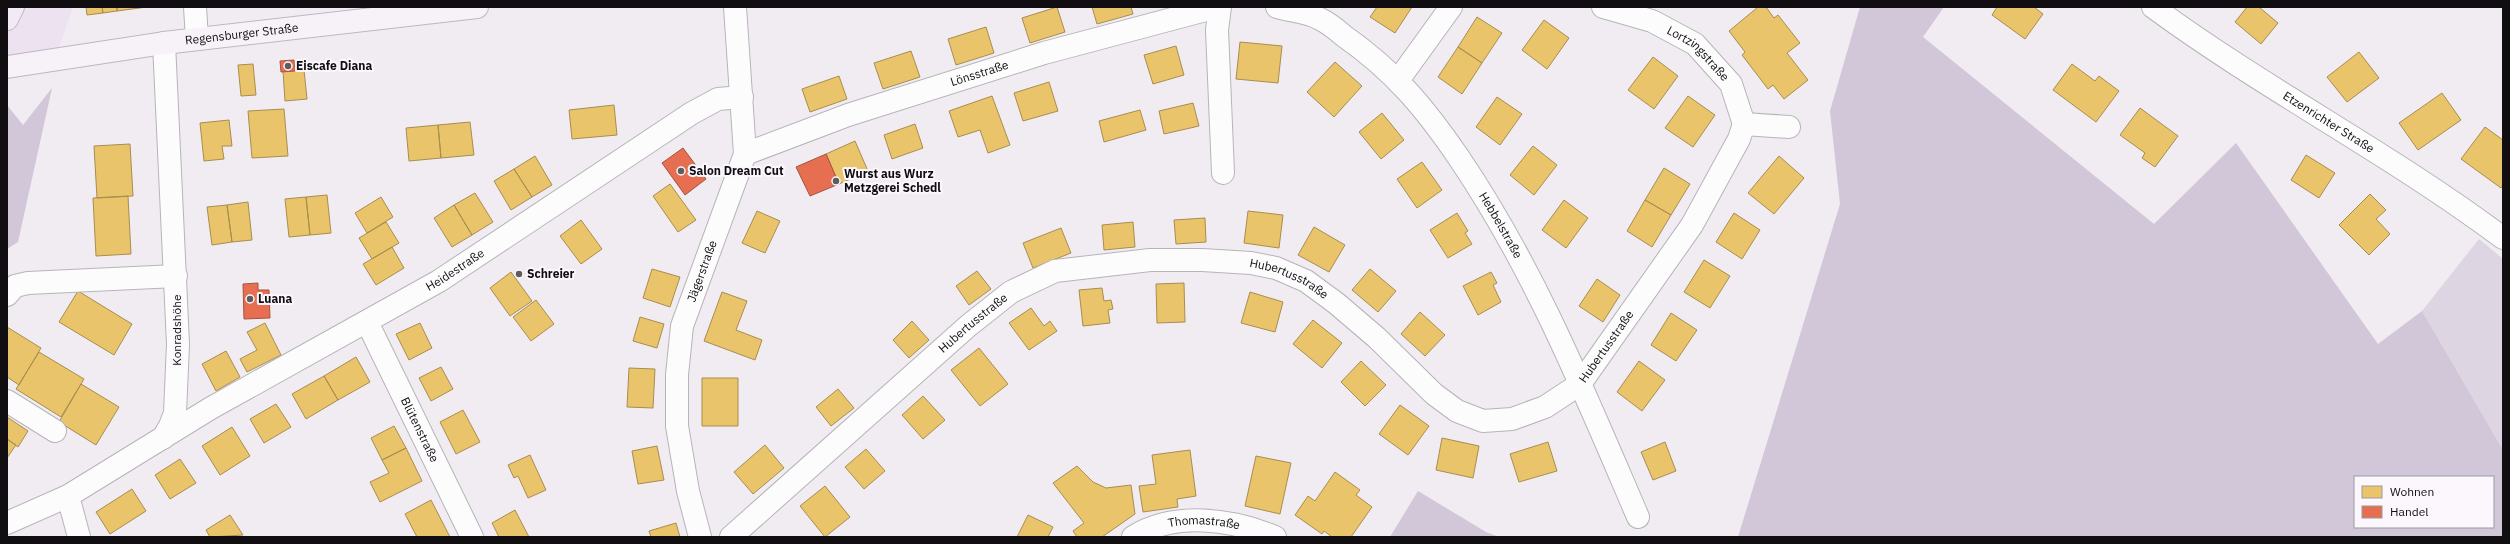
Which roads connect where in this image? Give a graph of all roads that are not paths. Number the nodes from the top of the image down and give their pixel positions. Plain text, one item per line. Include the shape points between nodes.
1 (13, 7) edge
2 (196, 7) edge
3 (477, 7) edge
4 (735, 7) edge
5 (1219, 7) edge
6 (1277, 7) edge
7 (1451, 7) edge
8 (1603, 7) edge
9 (2153, 7) edge
10 (7, 19) edge
11 (197, 39) junction
12 (164, 43) junction
13 (7, 67) edge
14 (1399, 80) junction
15 (742, 97) junction
16 (1744, 124) junction
17 (1789, 127) dead end
18 (745, 154) junction
19 (1223, 174) dead end
20 (2503, 238) edge
21 (176, 276) junction
22 (7, 294) edge
23 (367, 322) junction
24 (1580, 384) junction
25 (7, 401) edge
26 (55, 431) dead end
27 (163, 438) junction
28 (68, 496) junction
29 (1638, 517) dead end
30 (7, 523) edge
31 (79, 537) edge
32 (472, 537) edge
33 (700, 537) edge
34 (731, 537) edge
35 (1133, 537) edge
36 (1275, 537) edge

1 - 10 highway
2 - 11 street
3 - 11 main road, Regensburger Straße
4 - 15 street, Jägerstraße
5 - 18 street, Lönsstraße via 1037,56 848,115
5 - 19 street via 1217,30
6 - 14 street, Hebbelstraße via 1320,18
7 - 14 street
8 - 16 street, Lortzingstraße via 1652,21 1695,44 1731,84
9 - 20 street, Etzenrichter Straße via 2212,50 2345,130
11 - 12 main road, Regensburger Straße
12 - 13 main road, Regensburger Straße
12 - 21 street, Konradshöhe
14 - 24 street, Hebbelstraße via 1446,139 1491,205 1548,311
15 - 18 street, Jägerstraße
15 - 23 street, Heidestraße via 718,99 692,113 439,281
16 - 17 street
16 - 24 street, Hubertusstraße via 1739,139 1692,225
18 - 33 street, Jägerstraße via 682,326 677,375 677,426 688,491
21 - 22 street via 28,282 15,286
21 - 27 street, Konradshöhe via 178,344 175,413
23 - 27 street, Heidestraße via 248,386
23 - 32 street, Blütenstraße
24 - 29 street, Hebbelstraße
24 - 34 street, Hubertusstraße via 1545,407 1512,419 1483,421 1457,412 1434,394 1336,302 1306,281 1276,268 1252,263 1208,260 1150,260 1055,272 1011,292 968,326
25 - 26 street
27 - 28 street
28 - 30 street
28 - 31 street
35 - 36 street, Thomastraße via 1176,522 1196,520 1242,526

